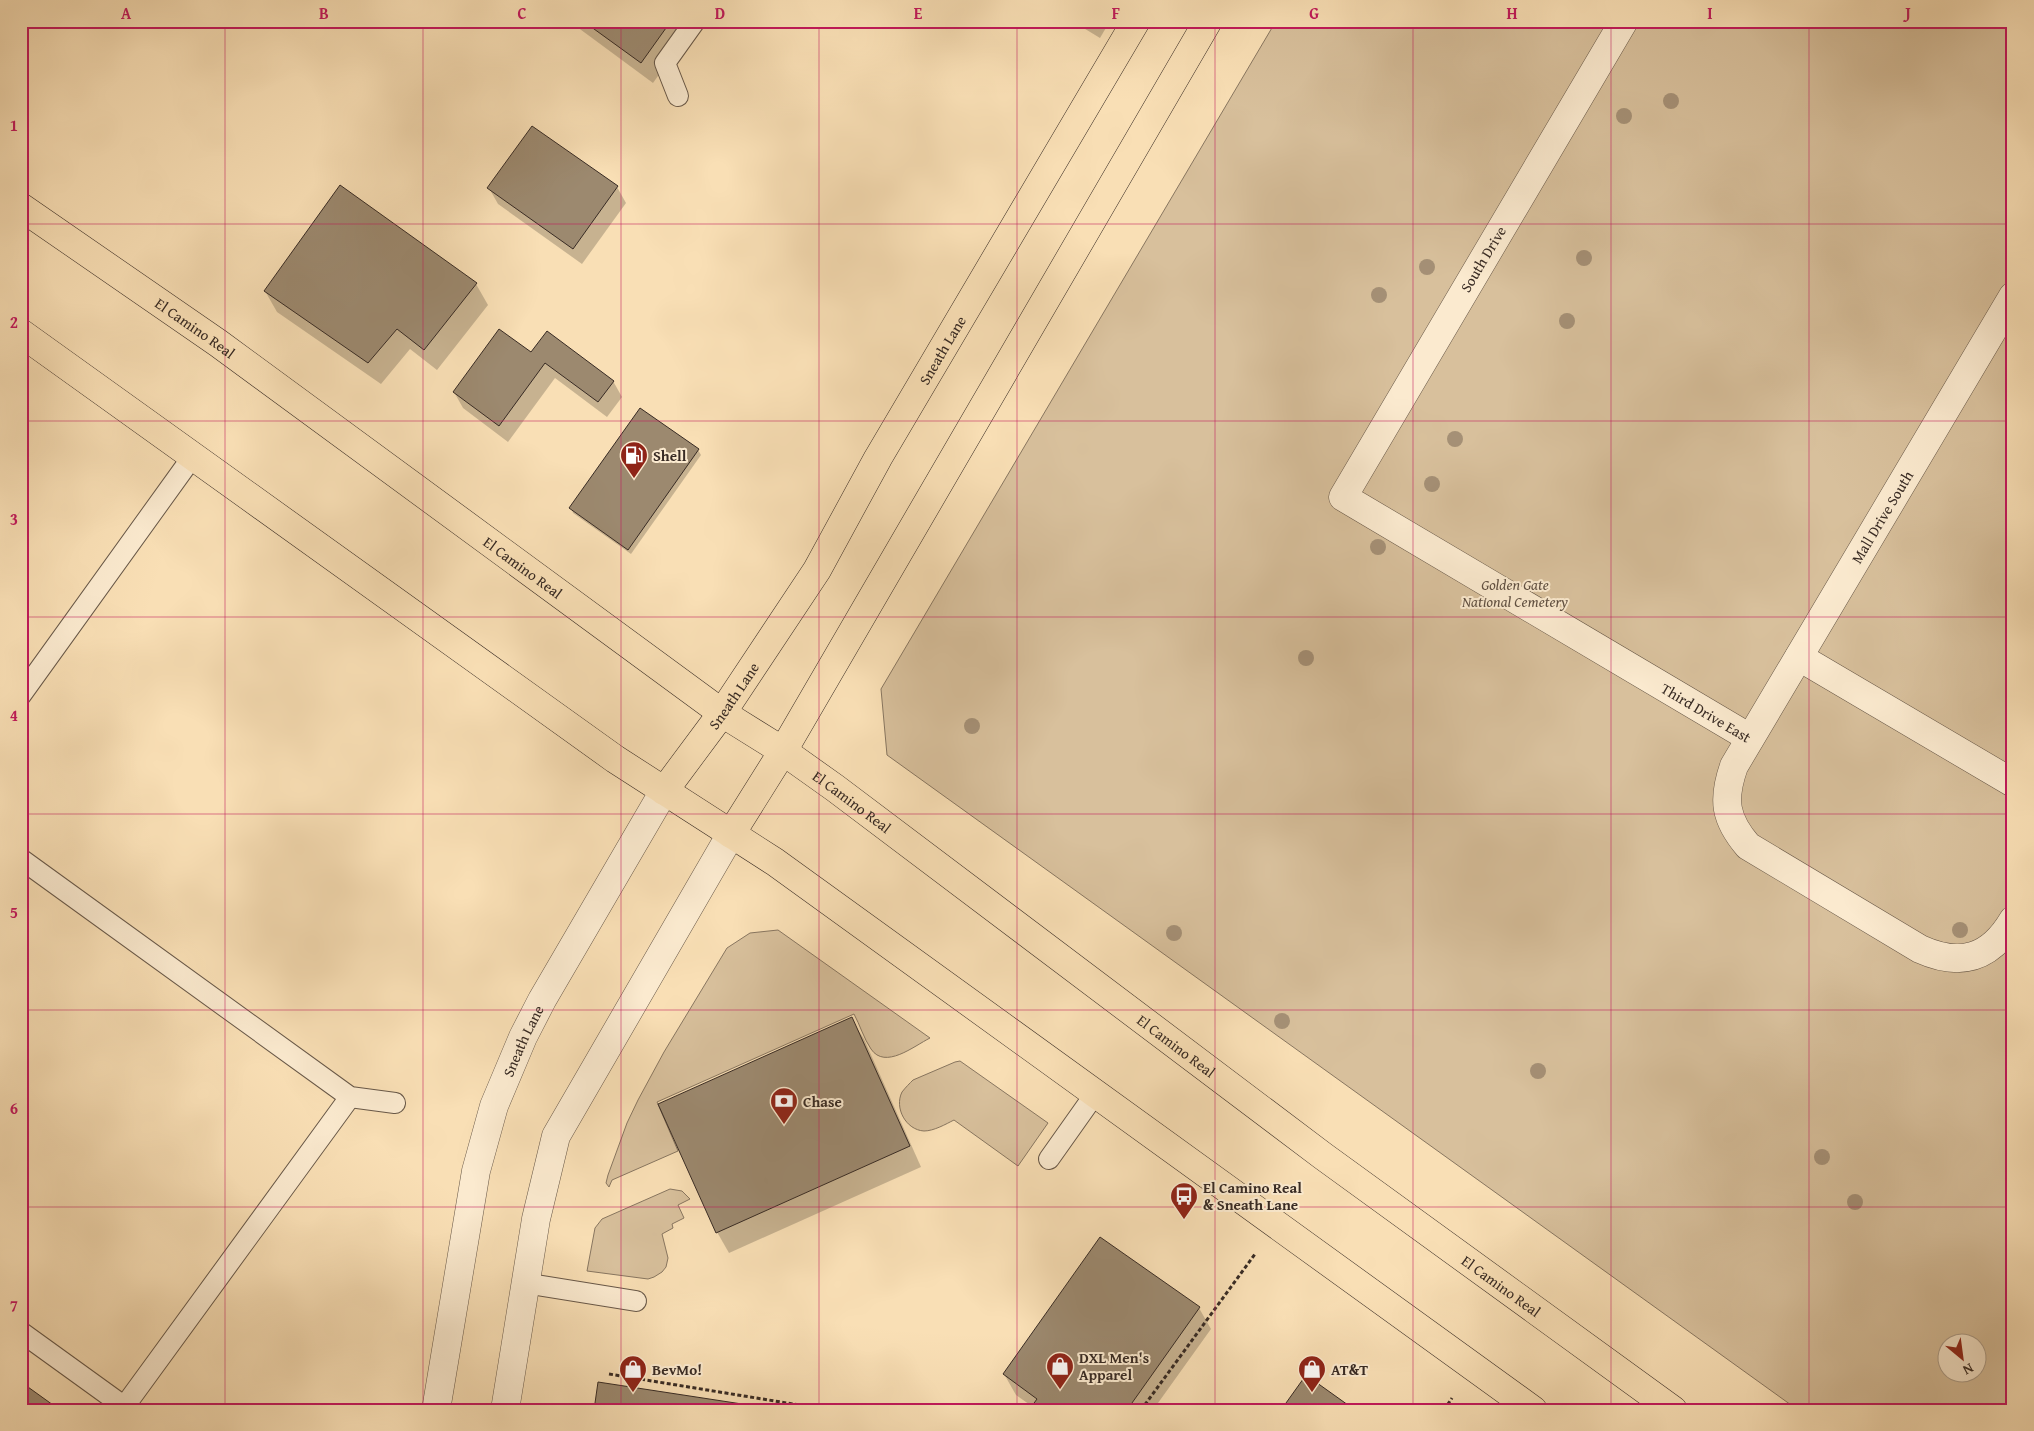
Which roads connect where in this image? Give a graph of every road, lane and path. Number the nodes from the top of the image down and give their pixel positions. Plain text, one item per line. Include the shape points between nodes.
1 (695, 21) edge
2 (1136, 21) edge
3 (1208, 21) edge
4 (1624, 21) edge
5 (678, 96) dead end
6 (21, 207) edge
7 (2013, 296) edge
8 (21, 333) edge
9 (193, 456) junction
10 (1342, 498) joint
11 (1799, 657) junction
12 (21, 695) edge
13 (722, 713) junction
14 (1750, 738) junction
15 (783, 752) junction
16 (2013, 783) edge
17 (664, 791) junction
18 (731, 834) junction
19 (21, 859) edge
20 (2013, 920) edge
21 (1095, 1094) junction
22 (350, 1097) junction
23 (395, 1103) dead end
24 (1049, 1159) dead end
25 (1255, 1254) dead end
26 (524, 1283) junction
27 (636, 1301) dead end
28 (21, 1332) edge
29 (609, 1374) dead end
30 (1452, 1398) dead end
31 (127, 1408) edge
32 (436, 1410) edge
33 (505, 1410) edge
34 (830, 1410) edge
35 (1142, 1410) edge
36 (1444, 1410) edge
37 (1533, 1410) edge
38 (1673, 1410) edge

1 - 5 lane via 665,63
2 - 13 main road, Sneath Lane via 878,458 817,570
3 - 15 main road
4 - 10 street, South Drive
6 - 13 main road, El Camino Real via 218,343
7 - 11 street, Mall Drive South
8 - 9 main road
9 - 12 lane
9 - 17 main road
10 - 14 street, Third Drive East
11 - 14 street, Mall Drive South
11 - 16 street
13 - 15 main road, El Camino Real
13 - 17 main road, Sneath Lane
14 - 20 street, Third Drive East via 1734,766 1726,799 1737,833 1763,857 1935,956 1953,959 1984,952
15 - 18 main road
15 - 38 main road, El Camino Real via 1323,1156
17 - 18 main road
17 - 32 street, Sneath Lane via 542,1000 494,1106 476,1171
18 - 21 main road via 775,862
18 - 26 street via 556,1136
19 - 22 lane
21 - 24 lane
21 - 37 main road
22 - 23 lane
22 - 31 lane
25 - 35 path
26 - 27 lane
26 - 33 street
28 - 31 lane
29 - 34 path
30 - 36 path

